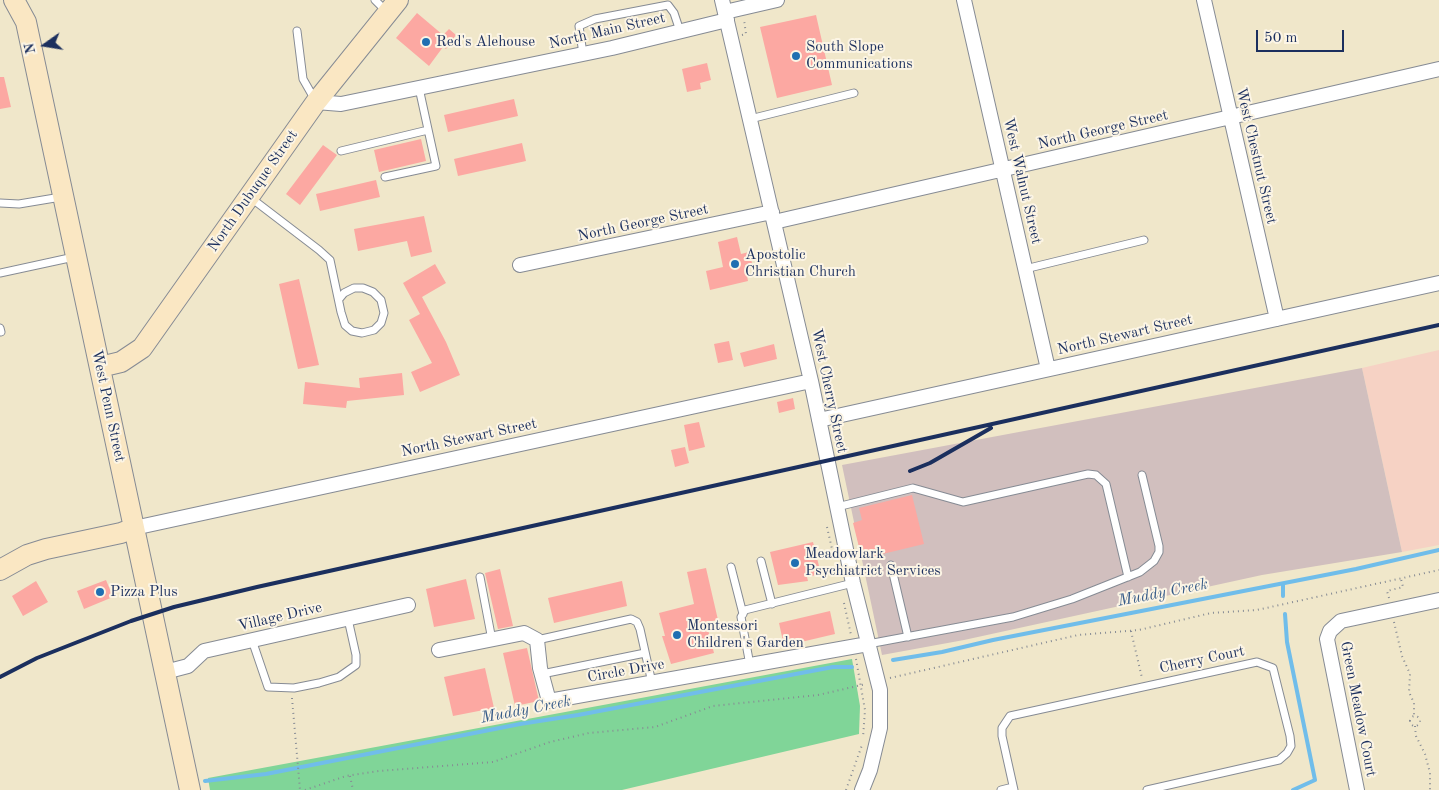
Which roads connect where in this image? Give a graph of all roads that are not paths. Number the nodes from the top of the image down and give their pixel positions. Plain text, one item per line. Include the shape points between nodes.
1 (14, 0) edge
2 (26, 0) edge
3 (777, 0) edge
4 (964, 0) edge
5 (1204, 0) edge
6 (387, 4) edge
7 (725, 11) edge
8 (26, 22) junction
9 (297, 31) dead end
10 (680, 31) junction
11 (583, 54) junction
12 (1439, 69) edge
13 (419, 88) junction
14 (854, 93) dead end
15 (316, 102) junction
16 (1231, 117) junction
17 (750, 119) junction
18 (428, 130) junction
19 (341, 151) dead end
20 (1002, 170) junction
21 (385, 177) dead end
22 (249, 196) junction
23 (64, 197) junction
24 (0, 203) edge
25 (773, 217) junction
26 (1144, 240) dead end
27 (77, 256) junction
28 (520, 265) dead end
29 (1025, 268) junction
30 (0, 273) edge
31 (1439, 283) edge
32 (339, 299) junction
33 (1276, 319) junction
34 (100, 367) junction
35 (1048, 369) junction
36 (811, 381) junction
37 (819, 420) junction
38 (1142, 475) dead end
39 (837, 507) junction
40 (134, 528) junction
41 (761, 561) dead end
42 (891, 564) dead end
43 (731, 567) dead end
44 (0, 570) edge
45 (480, 577) dead end
46 (1128, 577) junction
47 (853, 583) junction
48 (1439, 600) edge
49 (772, 604) junction
50 (408, 605) dead end
51 (743, 614) junction
52 (348, 619) junction
53 (908, 637) junction
54 (252, 640) junction
55 (492, 640) junction
56 (537, 640) junction
57 (868, 644) junction
58 (439, 650) dead end
59 (645, 653) junction
60 (750, 665) junction
61 (165, 672) junction
62 (542, 674) junction
63 (652, 683) junction
64 (1014, 788) edge
65 (190, 790) edge
66 (862, 790) edge
67 (1000, 790) edge
68 (1147, 790) edge
69 (1357, 790) edge

1 - 8 main road, West Penn Street
2 - 8 main road, West Penn Street
3 - 7 street, North Main Street
4 - 20 street, West Walnut Street
5 - 16 street, West Chestnut Street
6 - 15 main road, North Dubuque Street
7 - 10 street, North Main Street
7 - 17 street, West Cherry Street
8 - 23 main road, West Penn Street
9 - 15 lane via 303,79
10 - 11 street, North Main Street
10 - 11 lane via 668,5 595,20 579,26
11 - 13 street, North Main Street
12 - 16 street, North George Street
13 - 15 street, North Main Street via 340,104
13 - 18 lane
14 - 17 lane
15 - 22 main road, North Dubuque Street
16 - 20 street, North George Street
16 - 33 street, West Chestnut Street
17 - 25 street, West Cherry Street
18 - 19 lane
18 - 21 lane via 436,166
20 - 25 street, North George Street
20 - 29 street, West Walnut Street
22 - 32 lane via 330,260
22 - 34 main road, North Dubuque Street via 142,348 121,362
23 - 24 lane via 19,204
23 - 27 main road, West Penn Street
25 - 28 street, North George Street
25 - 36 street, West Cherry Street
26 - 29 lane
27 - 30 lane
27 - 34 main road, West Penn Street
29 - 35 street, West Walnut Street
31 - 33 street, North Stewart Street
32 - 32 lane via 345,325 352,331 374,330 381,322 384,312 381,300 373,292 354,288
33 - 35 street, North Stewart Street
34 - 40 main road, West Penn Street
35 - 37 street, North Stewart Street
36 - 37 street, West Cherry Street
36 - 40 street, North Stewart Street
37 - 39 street, West Cherry Street
38 - 46 lane via 1159,552 1154,561
39 - 46 lane via 913,488 963,502 1088,474 1096,475 1106,484
39 - 47 street, West Cherry Street
40 - 44 main road via 46,549
40 - 61 main road, West Penn Street
41 - 49 lane
42 - 53 lane
43 - 51 lane
45 - 55 lane
46 - 53 lane via 1014,617
47 - 49 lane
47 - 57 street, West Cherry Street
48 - 69 street, Green Meadow Court via 1341,621 1330,631 1327,639
49 - 51 lane via 745,610
50 - 52 street, Village Drive
51 - 60 lane
52 - 54 street, Village Drive
52 - 54 lane via 356,666 339,677 291,688 268,687
53 - 57 lane
54 - 61 street, Village Drive via 204,651 188,666
55 - 56 street via 524,634
55 - 58 street
56 - 59 lane via 631,620 640,628
56 - 62 street, Circle Drive
57 - 60 street, Circle Drive
57 - 66 street, West Cherry Street via 880,690 881,708 876,748
59 - 62 lane
59 - 63 lane
60 - 63 street, Circle Drive
61 - 65 main road, West Penn Street
62 - 63 street, Circle Drive via 550,701
64 - 67 lane, Cherry Court
64 - 68 lane, Cherry Court via 1002,736 1002,728 1010,716 1257,662 1274,668 1291,746 1279,760

